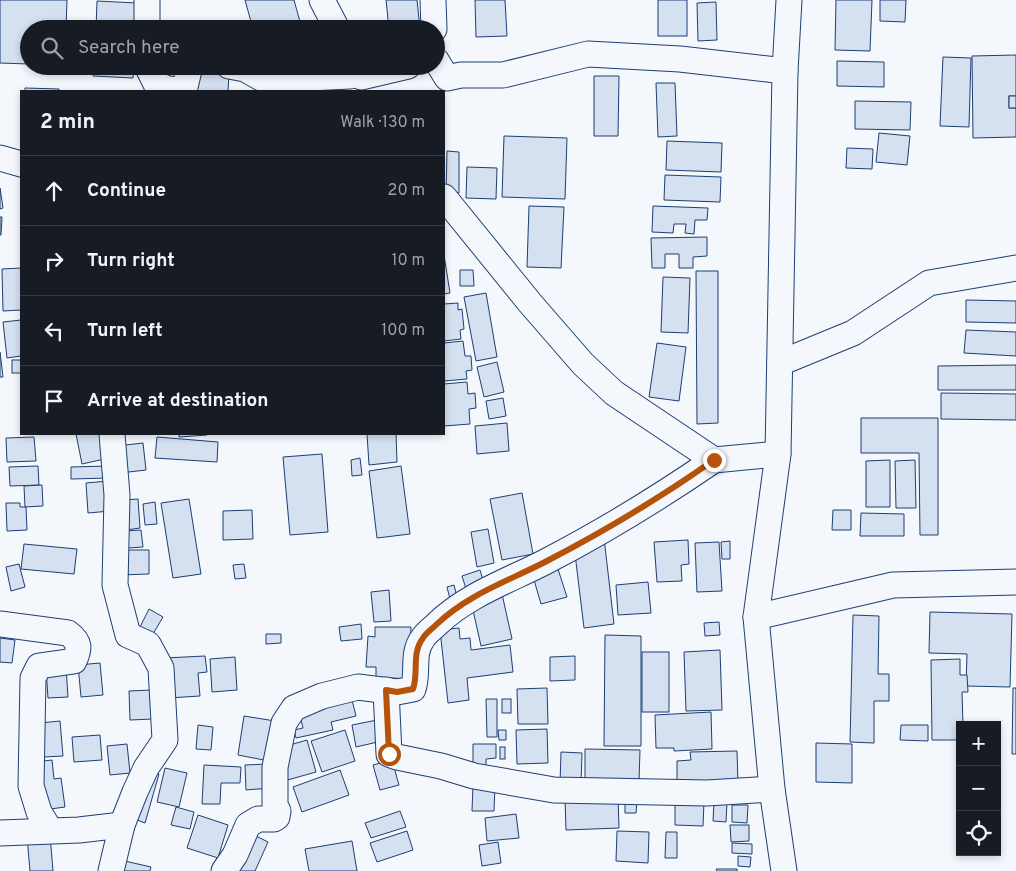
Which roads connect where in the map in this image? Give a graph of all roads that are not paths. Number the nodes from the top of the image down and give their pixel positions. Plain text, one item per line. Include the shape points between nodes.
1 (147, 0) edge
2 (322, 0) edge
3 (433, 0) edge
4 (788, 0) edge
5 (147, 20) edge
6 (332, 20) edge
7 (434, 20) edge
8 (784, 71) junction
9 (152, 75) edge
10 (188, 75) edge
11 (256, 75) edge
12 (370, 75) edge
13 (445, 75) edge
14 (357, 78) edge
15 (176, 90) edge
16 (184, 90) edge
17 (0, 158) edge
18 (20, 164) edge
19 (445, 198) edge
20 (1016, 268) edge
21 (780, 363) junction
22 (112, 435) edge
23 (778, 454) junction
24 (714, 460) junction
25 (1016, 582) edge
26 (756, 617) junction
27 (0, 624) edge
28 (386, 690) junction
29 (772, 790) junction
30 (122, 824) junction
31 (50, 830) junction
32 (0, 834) edge
33 (111, 871) edge
34 (224, 871) edge
35 (784, 871) edge

1 - 5 street
2 - 6 street
3 - 7 street
4 - 8 street
8 - 13 street via 680,59 588,54 503,76 447,78
8 - 21 street
9 - 15 street via 156,84
10 - 16 street
11 - 14 street via 289,79
12 - 14 street
17 - 18 street
19 - 24 street via 583,364 614,393
20 - 21 street via 929,283 853,334
21 - 23 street
22 - 30 street via 117,495 115,585 128,635 148,644 161,668 165,740 146,768
23 - 24 street
23 - 26 street
24 - 28 street via 606,528 483,592 448,614 423,638 415,659 413,689
25 - 26 street via 893,585
26 - 29 street
27 - 31 street via 68,633 77,640 80,648 74,661 39,666 33,678 31,786 39,812
28 - 29 street via 389,754 397,758 554,790 707,793
28 - 34 street via 358,687 322,696 294,708 284,723 275,766 277,817 258,819 248,825
29 - 35 street
30 - 31 street
30 - 33 street
31 - 32 street

